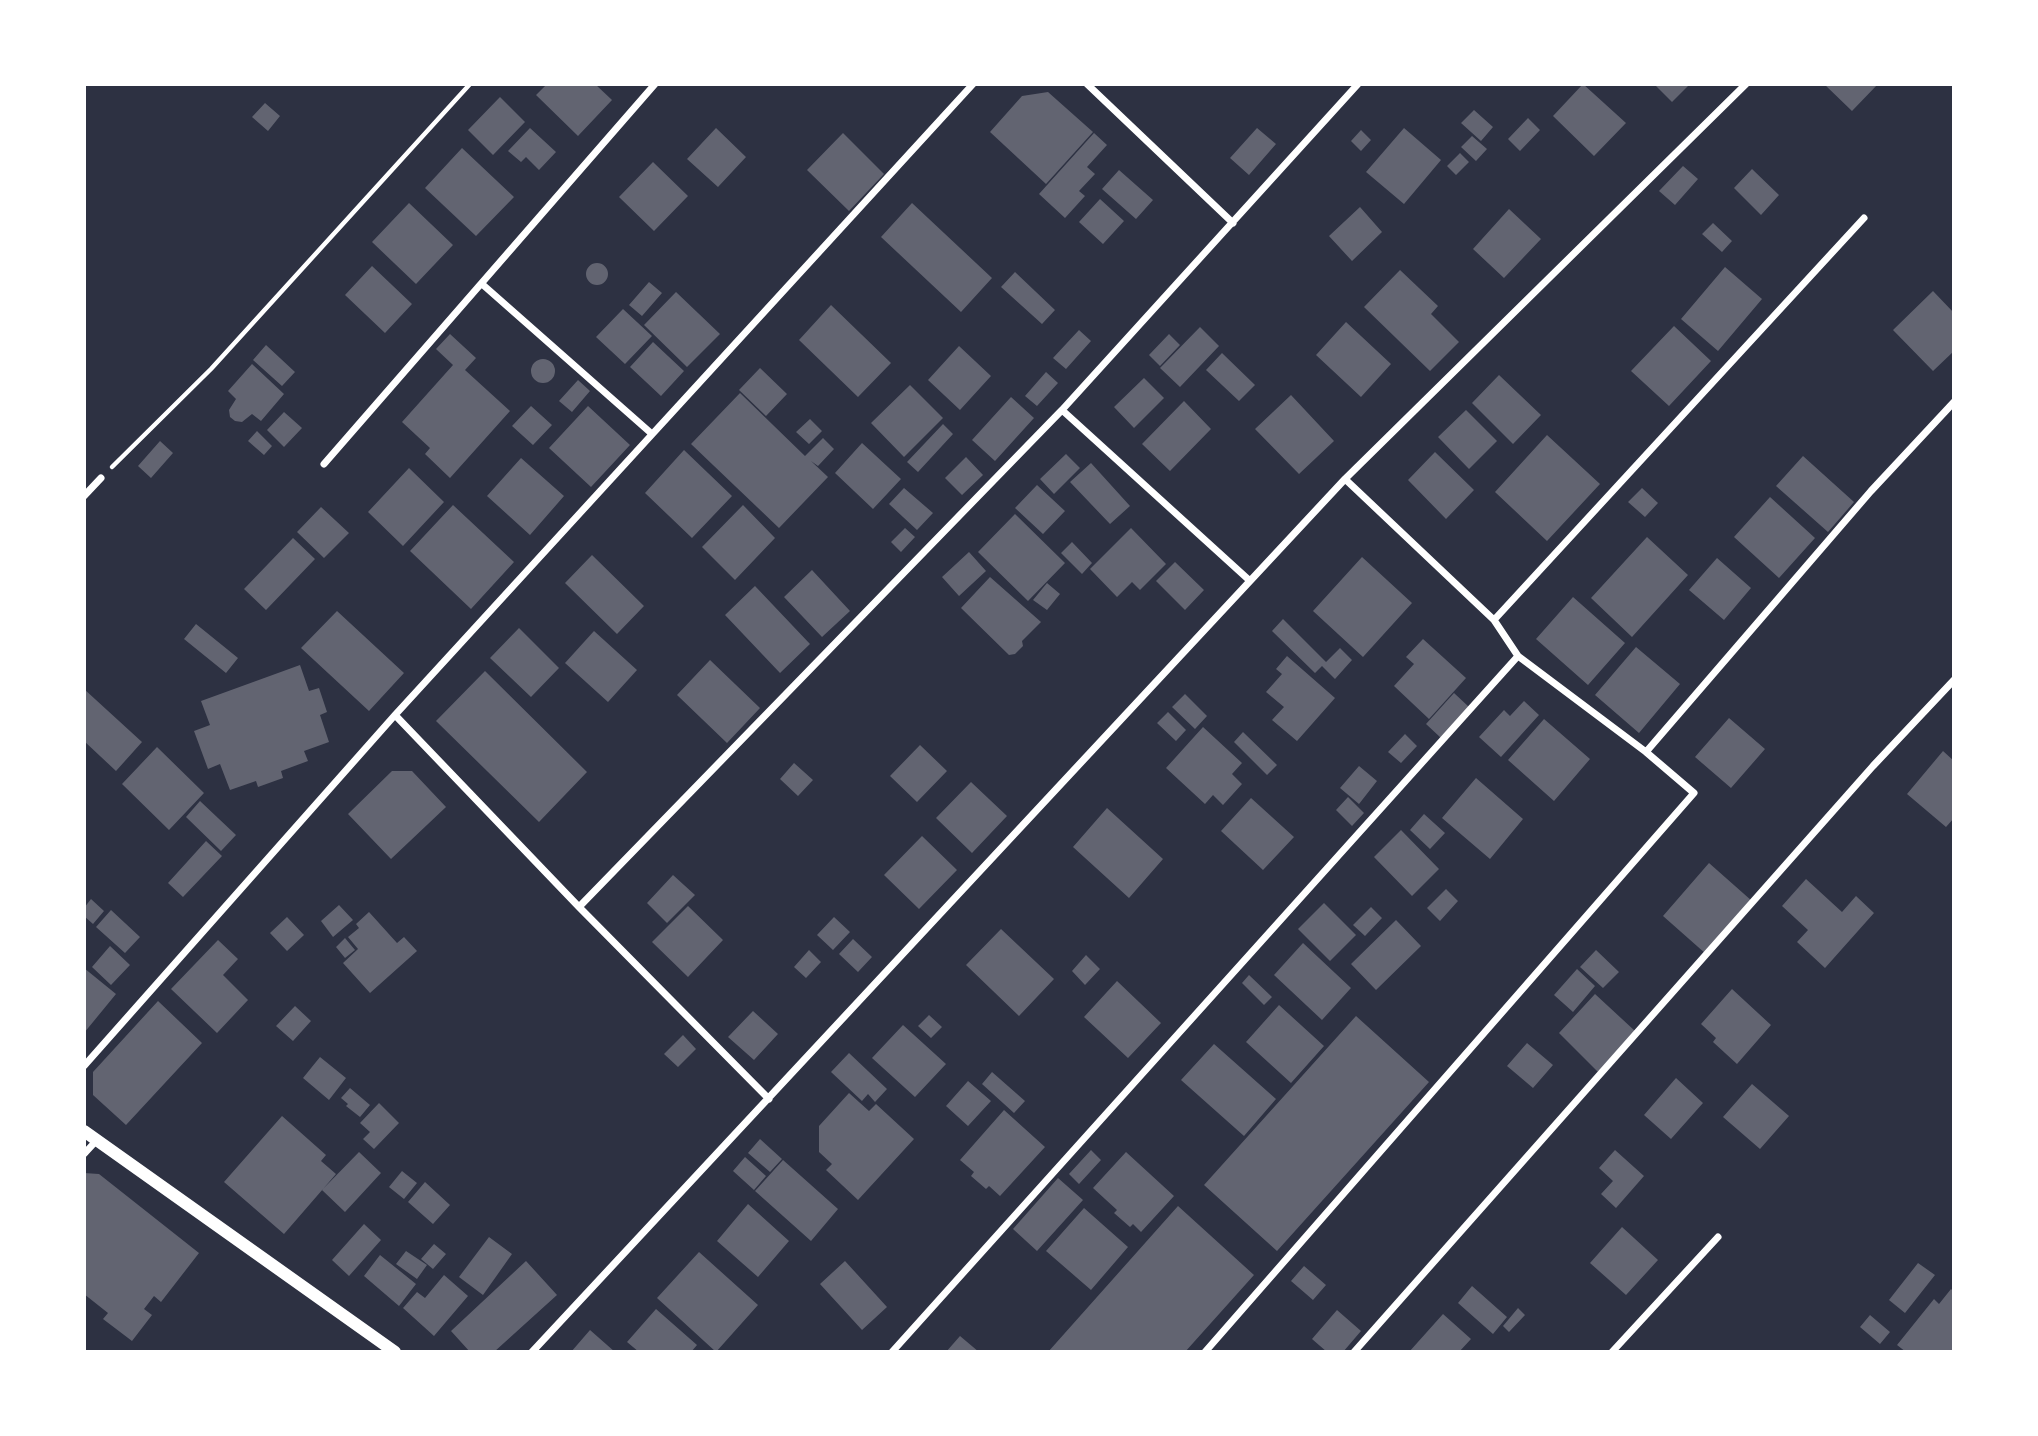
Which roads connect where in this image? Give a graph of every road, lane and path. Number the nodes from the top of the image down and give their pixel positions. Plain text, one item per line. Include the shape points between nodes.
1 (470, 84) edge
2 (655, 84) edge
3 (972, 84) edge
4 (1087, 84) edge
5 (1358, 84) edge
6 (1746, 84) edge
7 (1864, 218) dead end
8 (1233, 223) junction
9 (482, 284) junction
10 (1954, 402) edge
11 (1062, 410) junction
12 (652, 434) junction
13 (324, 464) dead end
14 (101, 478) joint
15 (1345, 479) junction
16 (84, 496) edge
17 (1249, 580) junction
18 (1494, 620) junction
19 (1518, 656) junction
20 (1954, 681) edge
21 (395, 715) junction
22 (1646, 752) junction
23 (579, 908) junction
24 (84, 1066) edge
25 (769, 1099) junction
26 (84, 1131) edge
27 (96, 1140) junction
28 (84, 1154) edge
29 (1718, 1237) dead end
30 (395, 1352) edge
31 (532, 1352) edge
32 (892, 1352) edge
33 (1205, 1352) edge
34 (1354, 1352) edge
35 (1612, 1352) edge

1 - 14 path via 211,369
2 - 9 street
3 - 12 street
4 - 8 street
5 - 8 street
6 - 15 street
7 - 18 street
8 - 11 street
9 - 12 street
9 - 13 street
10 - 22 street via 1871,491
11 - 17 street
11 - 23 street
12 - 21 street
14 - 16 street
15 - 17 street
15 - 18 street
17 - 25 street
18 - 19 street
19 - 22 street
19 - 32 street
20 - 34 street
21 - 23 street
21 - 24 street
22 - 33 street via 1694,793
23 - 25 street
25 - 31 street
26 - 27 street
27 - 28 street
27 - 30 street
29 - 35 street

